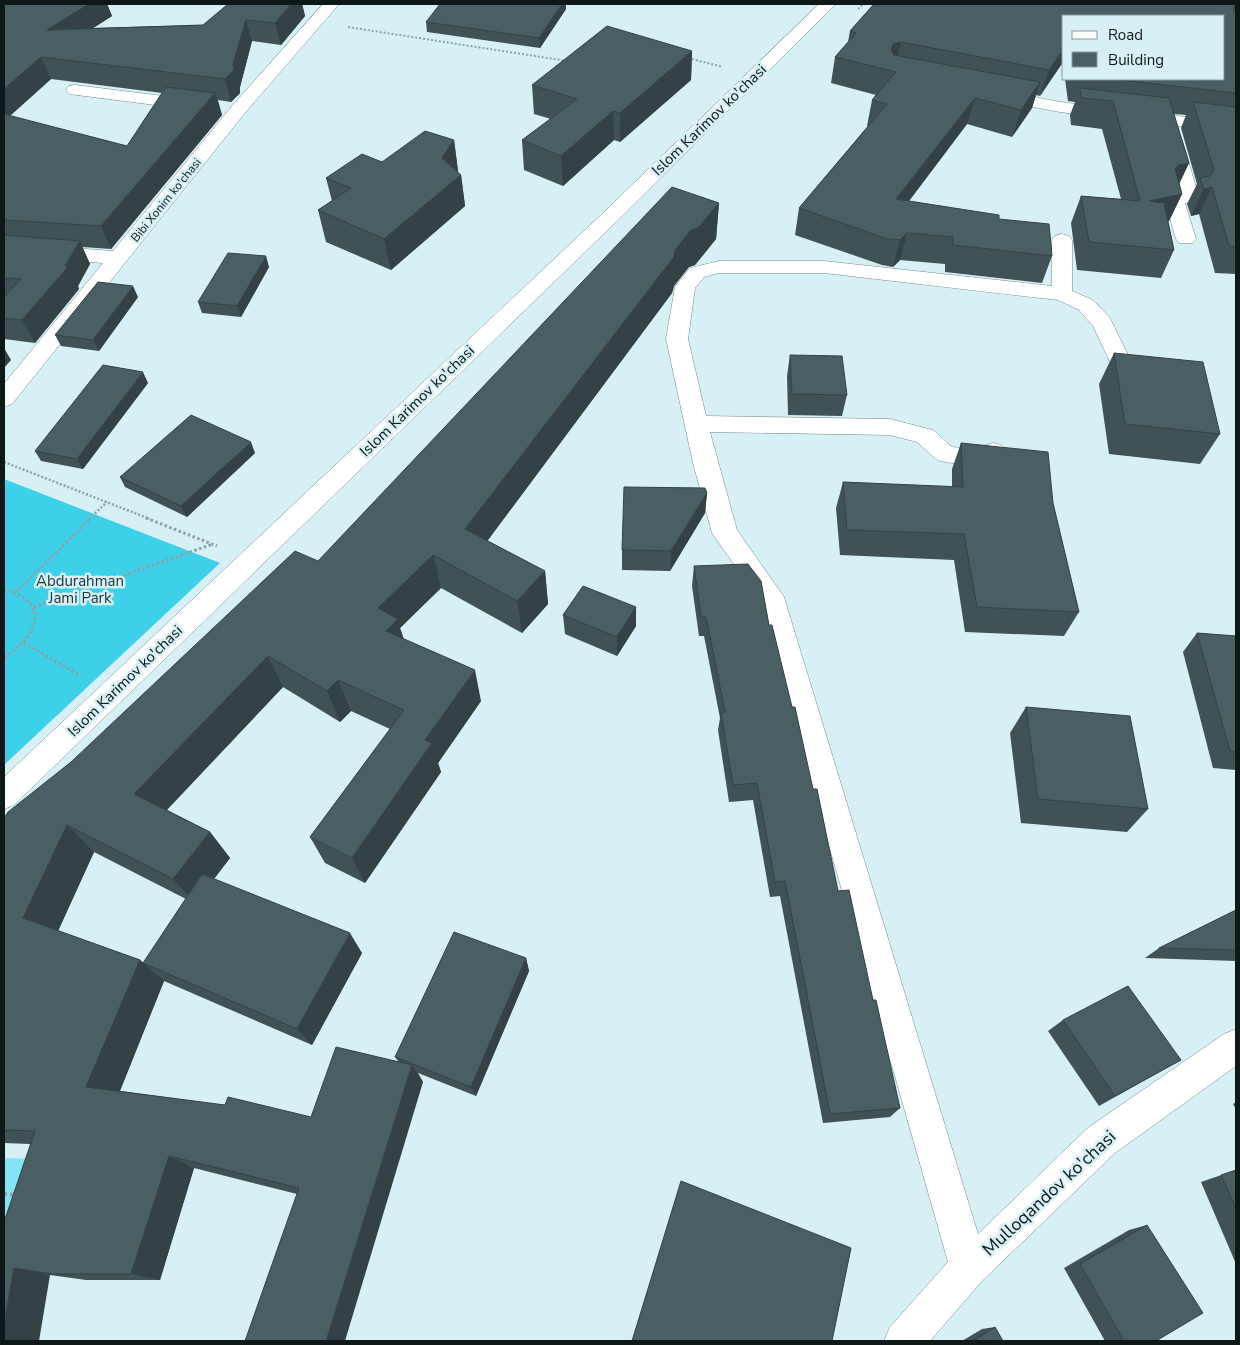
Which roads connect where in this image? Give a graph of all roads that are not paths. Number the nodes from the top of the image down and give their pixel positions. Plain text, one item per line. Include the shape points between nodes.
1 (331, 4) edge
2 (828, 4) edge
3 (75, 90) dead end
4 (982, 92) edge
5 (238, 110) junction
6 (1167, 120) junction
7 (1236, 128) edge
8 (1186, 239) dead end
9 (1062, 240) dead end
10 (4, 249) edge
11 (118, 258) junction
12 (1062, 294) junction
13 (1121, 363) edge
14 (4, 400) edge
15 (697, 424) junction
16 (996, 450) edge
17 (4, 796) edge
18 (1236, 1046) edge
19 (969, 1268) junction
20 (904, 1341) edge

1 - 5 street, Bibi Xonim ko'chasi
2 - 17 street, Islom Karimov ko'chasi
3 - 5 street
4 - 6 street via 1060,107
5 - 11 street, Bibi Xonim ko'chasi
6 - 7 street
6 - 8 street via 1189,196 1174,198
9 - 12 street
10 - 11 street
11 - 14 street, Bibi Xonim ko'chasi
12 - 13 street via 1086,305 1102,323
12 - 15 street via 824,267 719,267 697,272 685,287 677,339
15 - 16 street via 890,427 925,436 945,454 973,458
15 - 19 street via 725,533 771,597
18 - 19 street, Mulloqandov ko'chasi via 1102,1140
19 - 20 street, Mulloqandov ko'chasi

